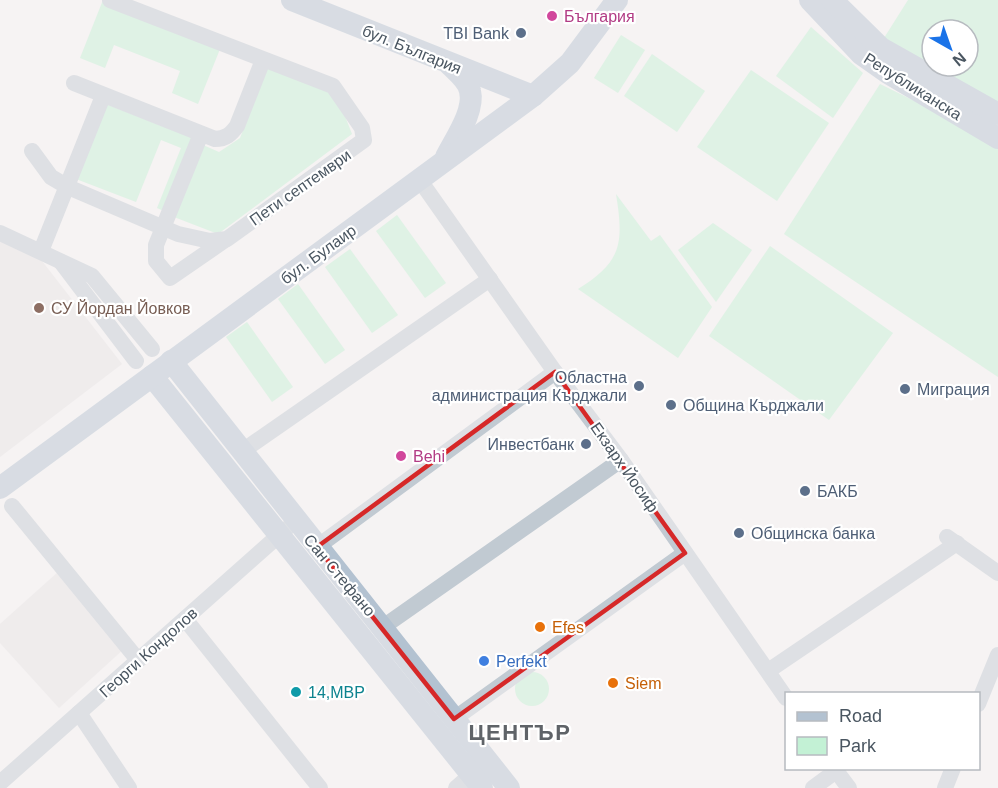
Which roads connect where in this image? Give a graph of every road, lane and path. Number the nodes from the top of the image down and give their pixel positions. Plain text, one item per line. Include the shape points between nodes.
1 (110, 0) edge
2 (617, 0) edge
3 (810, 0) edge
4 (831, 0) edge
5 (305, 3) edge
6 (867, 47) junction
7 (263, 60) junction
8 (449, 64) junction
9 (74, 83) dead end
10 (103, 96) junction
11 (533, 96) junction
12 (998, 114) edge
13 (201, 134) junction
14 (998, 138) edge
15 (32, 151) dead end
16 (445, 161) junction
17 (419, 179) junction
18 (68, 187) junction
19 (164, 229) junction
20 (0, 233) edge
21 (227, 239) junction
22 (49, 254) junction
23 (490, 279) junction
24 (152, 349) dead end
25 (171, 361) junction
26 (144, 368) junction
27 (555, 372) junction
28 (241, 452) junction
29 (621, 460) junction
30 (6, 497) edge
31 (288, 528) junction
32 (317, 547) junction
33 (685, 553) junction
34 (998, 573) edge
35 (185, 619) junction
36 (383, 627) junction
37 (998, 655) edge
38 (138, 660) junction
39 (768, 671) junction
40 (785, 696) edge
41 (980, 699) edge
42 (79, 713) junction
43 (454, 719) junction
44 (835, 770) edge
45 (952, 770) edge
46 (474, 778) edge
47 (0, 783) edge
48 (129, 788) edge
49 (320, 788) edge
50 (508, 788) edge
51 (813, 788) edge
52 (849, 788) edge
53 (945, 788) edge

1 - 7 street, Пети септември
2 - 11 main road, бул. Булаир via 576,56
3 - 6 main road, Републиканска
4 - 6 main road, Републиканска
5 - 8 main road, бул. България
6 - 12 main road, Републиканска via 891,54
6 - 14 main road, Републиканска via 888,73
7 - 13 street via 232,134 215,139
7 - 21 street, Пети септември via 333,86 362,128 364,140
8 - 11 main road, бул. България
8 - 16 main road via 468,85 471,97
9 - 10 street
10 - 13 street
10 - 18 street
11 - 16 main road, бул. Булаир
13 - 19 street
15 - 18 street via 51,177
16 - 17 main road, бул. Булаир
17 - 23 street, Екзарх Йосиф
17 - 25 main road, бул. Булаир
18 - 19 street
18 - 22 street
19 - 21 street via 210,241
19 - 21 street via 156,245 156,261 170,278
20 - 22 street, Сан Стефано
22 - 24 street, Сан Стефано via 92,276
22 - 26 street, Сан Стефано
23 - 27 street, Екзарх Йосиф
23 - 28 street
25 - 26 main road, бул. Булаир
25 - 28 main road, Сан Стефано
26 - 30 main road, бул. Булаир
26 - 31 main road, Сан Стефано
27 - 29 street, Екзарх Йосиф
27 - 32 street
28 - 31 main road, Сан Стефано
29 - 33 street, Екзарх Йосиф
29 - 36 street
30 - 38 street
31 - 32 main road, Сан Стефано
31 - 35 street, Георги Кондолов
31 - 46 main road, Сан Стефано
32 - 36 main road, Сан Стефано
33 - 39 street, Екзарх Йосиф
33 - 43 street
34 - 39 street via 952,540
35 - 38 street, Георги Кондолов
35 - 49 street
36 - 43 main road, Сан Стефано
37 - 41 street
38 - 42 street, Георги Кондолов
39 - 40 street, Екзарх Йосиф
42 - 47 street, Георги Кондолов
42 - 48 street
43 - 46 main road, Сан Стефано
44 - 51 street
44 - 52 street
45 - 53 street
46 - 50 main road, Сан Стефано

